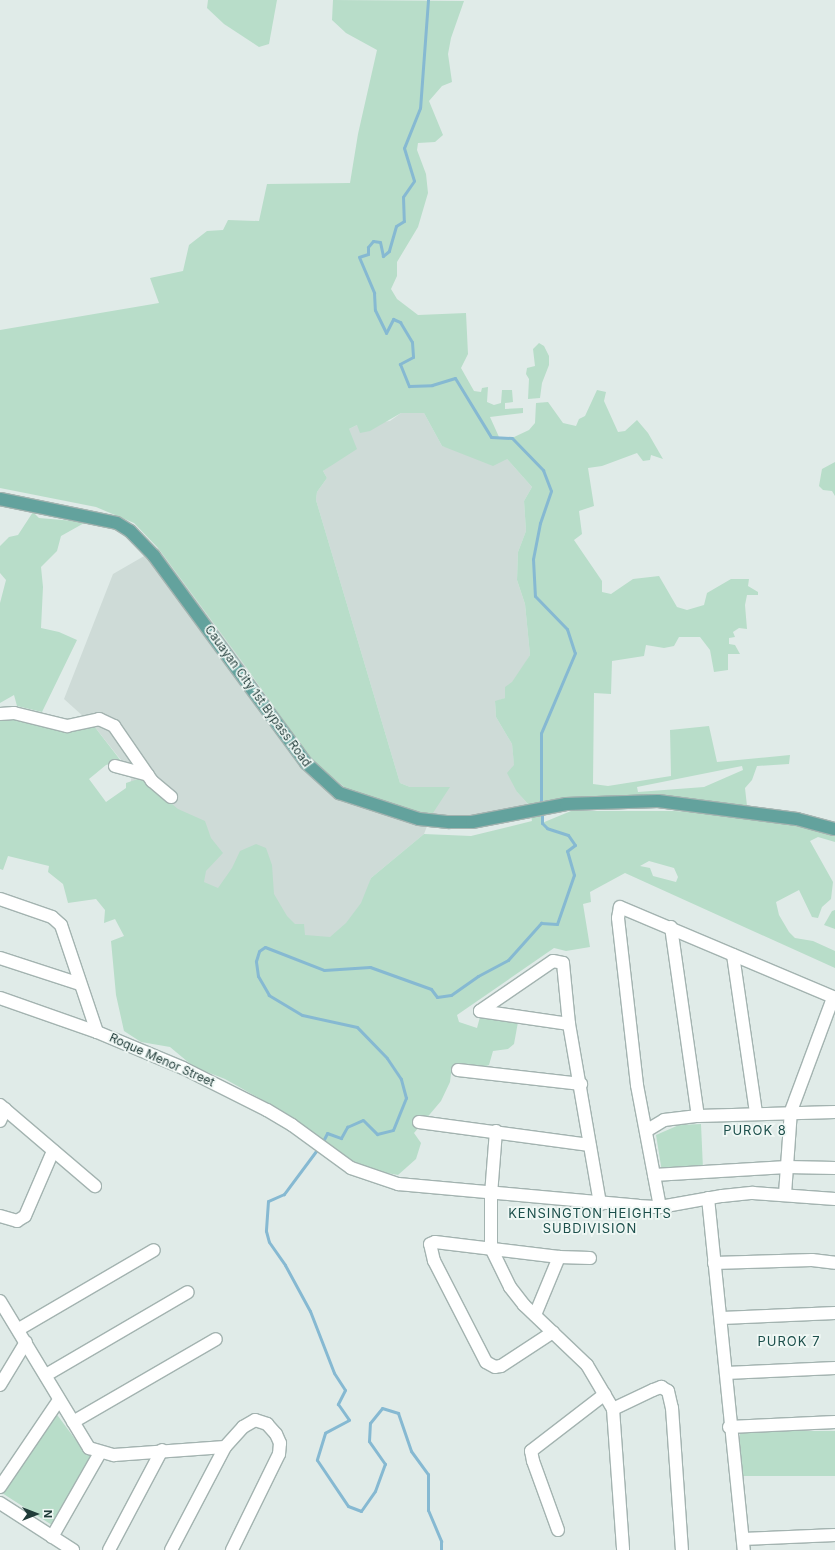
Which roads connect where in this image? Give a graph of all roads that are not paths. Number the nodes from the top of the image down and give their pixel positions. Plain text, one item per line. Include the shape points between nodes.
1 (0, 499) edge
2 (0, 714) edge
3 (115, 766) dead end
4 (148, 775) junction
5 (171, 797) dead end
6 (835, 829) edge
7 (0, 899) edge
8 (671, 927) junction
9 (733, 955) junction
10 (0, 958) edge
11 (80, 984) junction
12 (0, 998) edge
13 (834, 998) edge
14 (569, 1024) junction
15 (97, 1032) junction
16 (458, 1070) dead end
17 (581, 1084) junction
18 (2, 1107) edge
19 (791, 1111) junction
20 (835, 1112) edge
21 (756, 1113) junction
22 (698, 1116) junction
23 (0, 1122) edge
24 (419, 1122) dead end
25 (496, 1131) junction
26 (646, 1131) junction
27 (589, 1145) junction
28 (53, 1151) junction
29 (787, 1167) junction
30 (835, 1168) edge
31 (654, 1175) junction
32 (95, 1186) dead end
33 (491, 1194) junction
34 (785, 1194) junction
35 (708, 1198) junction
36 (835, 1200) edge
37 (600, 1204) junction
38 (660, 1207) junction
39 (0, 1216) edge
40 (491, 1248) junction
41 (154, 1250) dead end
42 (559, 1257) junction
43 (590, 1258) dead end
44 (714, 1263) junction
45 (835, 1263) edge
46 (188, 1292) dead end
47 (0, 1301) edge
48 (835, 1313) edge
49 (534, 1315) junction
50 (722, 1318) junction
51 (19, 1329) junction
52 (553, 1332) junction
53 (216, 1339) dead end
54 (26, 1342) junction
55 (835, 1368) edge
56 (726, 1373) junction
57 (46, 1374) junction
58 (0, 1385) edge
59 (606, 1394) junction
60 (60, 1400) junction
61 (613, 1409) junction
62 (72, 1422) junction
63 (835, 1422) edge
64 (729, 1427) junction
65 (225, 1447) junction
66 (162, 1450) junction
67 (100, 1453) junction
68 (0, 1487) edge
69 (0, 1503) edge
70 (558, 1530) dead end
71 (835, 1536) edge
72 (52, 1537) junction
73 (743, 1545) edge
74 (73, 1550) edge
75 (108, 1550) edge
76 (171, 1550) edge
77 (232, 1550) edge
78 (623, 1550) edge
79 (682, 1550) edge

1 - 6 main road, Cauayan City 1st Bypass Road via 111,521 130,531 160,564 306,763 339,793 419,819 472,822 580,803 658,801 789,818
2 - 4 street via 14,713 67,726 99,719 114,726
3 - 4 street
4 - 5 street
7 - 11 street via 59,922 66,933
8 - 9 street
8 - 22 street
8 - 26 street via 623,907 618,911 637,1085
9 - 13 street
9 - 21 street
10 - 11 street
11 - 15 street
12 - 15 street, Roque Menor Street
13 - 19 street
14 - 14 street via 510,1015 480,1011 556,960 563,963 564,967
14 - 17 street
15 - 33 street, Roque Menor Street via 218,1084 279,1117 351,1168 398,1184
16 - 17 street
17 - 27 street
18 - 23 street
18 - 28 street
19 - 20 street
19 - 21 street
19 - 29 street
21 - 22 street
22 - 26 street via 664,1120
24 - 25 street
25 - 27 street
25 - 33 street
26 - 31 street
27 - 37 street
28 - 32 street
28 - 39 street via 25,1216 17,1221
29 - 30 street
29 - 31 street
29 - 34 street
31 - 38 street
33 - 37 street, Roque Menor Street
33 - 40 street
34 - 35 street, Roque Menor Street via 742,1194
34 - 36 street, Roque Menor Street
35 - 38 street, Roque Menor Street
35 - 44 street
37 - 38 street, Roque Menor Street
40 - 42 street
40 - 49 street via 510,1287
40 - 52 street via 436,1242 430,1244 434,1261 482,1358 490,1366 501,1366
41 - 51 street
42 - 43 street
42 - 49 street
44 - 45 street via 812,1260
44 - 50 street
46 - 57 street
47 - 51 street
48 - 50 street
49 - 52 street
50 - 56 street
51 - 54 street
52 - 59 street via 587,1365
53 - 62 street
54 - 57 street
54 - 58 street
55 - 56 street
56 - 64 street
57 - 60 street
59 - 61 street
59 - 70 street via 532,1451 533,1462
60 - 62 street
60 - 68 street
61 - 78 street
61 - 79 street via 661,1387 668,1391 672,1408
62 - 67 street via 84,1443
63 - 64 street
64 - 73 street
65 - 66 street
65 - 76 street
65 - 77 street via 243,1427 255,1420 267,1424 280,1443 278,1454
66 - 67 street via 127,1455
66 - 75 street
67 - 72 street
69 - 72 street
71 - 73 street
72 - 74 street

